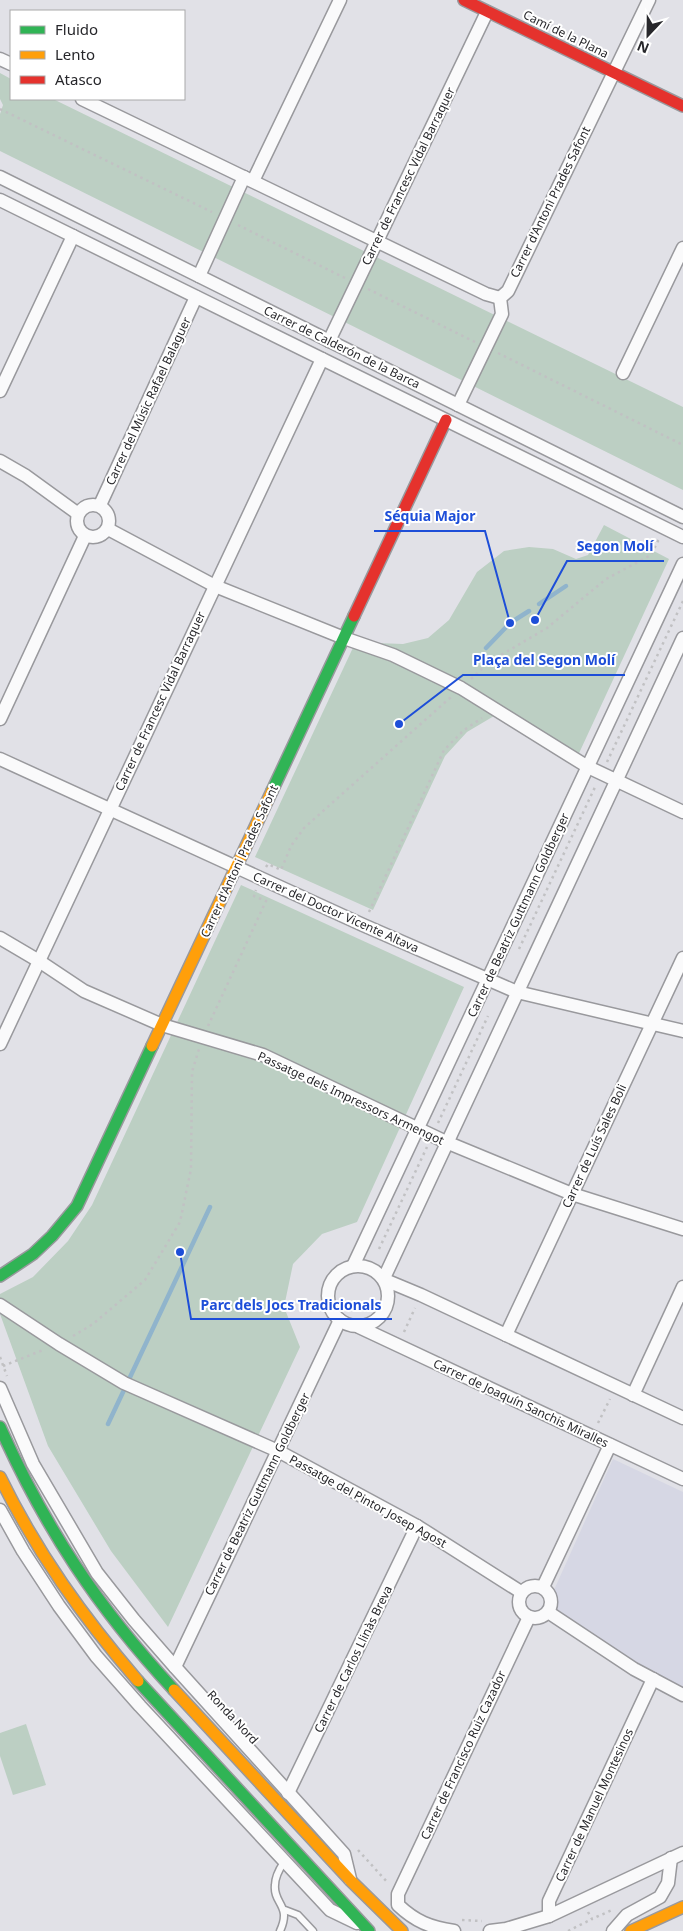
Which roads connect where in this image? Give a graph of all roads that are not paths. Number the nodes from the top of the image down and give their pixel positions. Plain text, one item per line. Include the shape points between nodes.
1 (340, 0) edge
2 (464, 0) edge
3 (648, 0) edge
4 (488, 12) junction
5 (613, 72) junction
6 (84, 100) edge
7 (683, 106) edge
8 (0, 177) edge
9 (249, 179) junction
10 (0, 200) edge
11 (73, 236) junction
12 (377, 242) junction
13 (683, 248) edge
14 (199, 276) junction
15 (196, 297) junction
16 (500, 298) junction
17 (329, 341) junction
18 (322, 359) junction
19 (623, 374) dead end
20 (0, 391) edge
21 (458, 405) junction
22 (446, 420) junction
23 (0, 461) edge
24 (100, 505) junction
25 (77, 513) junction
26 (683, 517) edge
27 (108, 528) junction
28 (85, 536) junction
29 (683, 538) edge
30 (683, 564) edge
31 (215, 586) junction
32 (344, 638) junction
33 (683, 638) edge
34 (0, 719) edge
35 (0, 759) edge
36 (588, 766) junction
37 (616, 780) junction
38 (110, 809) junction
39 (683, 812) edge
40 (236, 867) junction
41 (0, 938) edge
42 (683, 958) edge
43 (39, 961) junction
44 (488, 980) junction
45 (516, 992) junction
46 (652, 1024) junction
47 (162, 1025) junction
48 (683, 1031) edge
49 (0, 1044) edge
50 (418, 1129) junction
51 (446, 1142) junction
52 (572, 1194) junction
53 (683, 1229) edge
54 (354, 1266) junction
55 (0, 1276) edge
56 (384, 1279) junction
57 (683, 1287) edge
58 (0, 1305) edge
59 (340, 1320) junction
60 (359, 1327) junction
61 (506, 1335) junction
62 (5, 1386) edge
63 (633, 1395) junction
64 (683, 1418) edge
65 (0, 1427) edge
66 (610, 1444) junction
67 (278, 1451) junction
68 (0, 1477) edge
69 (683, 1479) edge
70 (0, 1510) edge
71 (417, 1526) junction
72 (542, 1587) junction
73 (521, 1592) junction
74 (548, 1612) junction
75 (529, 1617) junction
76 (174, 1667) junction
77 (653, 1679) junction
78 (683, 1695) edge
79 (288, 1793) junction
80 (677, 1856) edge
81 (284, 1862) junction
82 (351, 1881) junction
83 (683, 1907) edge
84 (284, 1910) junction
85 (549, 1916) junction
86 (454, 1925) edge
87 (490, 1925) edge
88 (367, 1929) edge
89 (280, 1931) edge
90 (313, 1931) edge
91 (402, 1931) edge
92 (613, 1931) edge
93 (631, 1931) edge

1 - 9 street
2 - 4 street, Camí de la Plana
3 - 5 street, Carrer d'Antoni Prades Safont
4 - 5 street, Camí de la Plana
4 - 12 street, Carrer de Francesc Vidal Barraquer
5 - 7 street, Camí de la Plana
5 - 16 street, Carrer d'Antoni Prades Safont via 508,291
6 - 9 street
8 - 14 street, Carrer de Calderón de la Barca
9 - 12 street
9 - 14 street
10 - 11 street, Carrer de Calderón de la Barca
11 - 15 street, Carrer de Calderón de la Barca
11 - 20 street
12 - 16 street
12 - 17 street, Carrer de Francesc Vidal Barraquer
13 - 19 street
14 - 17 street, Carrer de Calderón de la Barca
15 - 18 street, Carrer de Calderón de la Barca
15 - 24 street, Carrer del Músic Rafael Balaguer
16 - 21 street via 502,314
17 - 21 street, Carrer de Calderón de la Barca
18 - 22 street, Carrer de Calderón de la Barca
18 - 31 street, Carrer de Francesc Vidal Barraquer
21 - 26 street, Carrer de Calderón de la Barca
22 - 29 street, Carrer de Calderón de la Barca
22 - 32 street, Carrer d'Antoni Prades Safont
23 - 25 street
24 - 25 street via 86,505
24 - 27 street via 109,516
25 - 28 street via 76,525
27 - 28 street via 98,537
27 - 31 street
28 - 34 street
30 - 36 street, Carrer de Beatriz Guttmann Goldberger
31 - 32 street
31 - 38 street, Carrer de Francesc Vidal Barraquer
32 - 36 street via 393,655 461,688
32 - 40 street, Carrer d'Antoni Prades Safont
33 - 37 street
35 - 38 street, Carrer del Doctor Vicente Altava
36 - 37 street
36 - 44 street, Carrer de Beatriz Guttmann Goldberger
37 - 39 street
37 - 45 street
38 - 40 street, Carrer del Doctor Vicente Altava
38 - 43 street, Carrer de Francesc Vidal Barraquer
40 - 44 street, Carrer del Doctor Vicente Altava
40 - 47 street, Carrer d'Antoni Prades Safont
41 - 43 street, Passatge dels Impressors Armengot
42 - 46 street, Carrer de Luís Sales Boli
43 - 47 street, Passatge dels Impressors Armengot via 84,992
43 - 49 street, Carrer de Francesc Vidal Barraquer
44 - 45 street, Carrer del Doctor Vicente Altava
44 - 50 street, Carrer de Beatriz Guttmann Goldberger
45 - 46 street, Carrer del Doctor Vicente Altava
45 - 51 street
46 - 48 street, Carrer del Doctor Vicente Altava
46 - 52 street, Carrer de Luís Sales Boli
47 - 50 street, Passatge dels Impressors Armengot via 263,1055
47 - 55 street, Carrer d'Antoni Prades Safont via 77,1206 52,1238 16,1268
50 - 51 street, Passatge dels Impressors Armengot
50 - 54 street, Carrer de Beatriz Guttmann Goldberger
51 - 52 street, Passatge dels Impressors Armengot
51 - 56 street
52 - 53 street, Passatge dels Impressors Armengot
52 - 61 street, Carrer de Luís Sales Boli
54 - 56 street via 370,1268
54 - 59 street via 338,1274 329,1289 330,1306
56 - 60 street via 389,1301 386,1307 379,1319
56 - 61 street
57 - 63 street
58 - 67 street, Passatge del Pintor Josep Agost via 127,1384
59 - 60 street
59 - 67 street, Carrer de Beatriz Guttmann Goldberger
60 - 66 street, Carrer de Joaquín Sanchis Miralles
61 - 63 street
62 - 76 street, Ronda Nord via 33,1464 97,1572
63 - 64 street
65 - 82 street, Ronda Nord via 20,1474 51,1529 122,1631
66 - 69 street, Carrer de Joaquín Sanchis Miralles
66 - 72 street
67 - 71 street, Passatge del Pintor Josep Agost
67 - 76 street, Carrer de Beatriz Guttmann Goldberger
68 - 88 street via 35,1542 107,1644 150,1695
70 - 81 street via 23,1552 96,1656
71 - 73 street, Passatge del Pintor Josep Agost
71 - 79 street, Carrer de Carlos Llinàs Breva
72 - 73 street via 531,1585
72 - 74 street via 551,1598
73 - 75 street via 519,1606
74 - 75 street via 539,1618
74 - 77 street
75 - 86 street, Carrer de Francisco Ruiz Cazador via 398,1894 398,1905 412,1918 434,1928
76 - 79 street, Ronda Nord
77 - 78 street
77 - 85 street, Carrer de Manuel Montesinos via 549,1902
79 - 82 street, Ronda Nord via 344,1854
80 - 85 street
80 - 92 street via 660,1898 627,1915
81 - 84 lane via 274,1886
81 - 88 street via 330,1910
82 - 91 street, Ronda Nord
83 - 93 street
84 - 89 lane via 285,1921
84 - 90 lane via 298,1915
85 - 87 street via 506,1929

